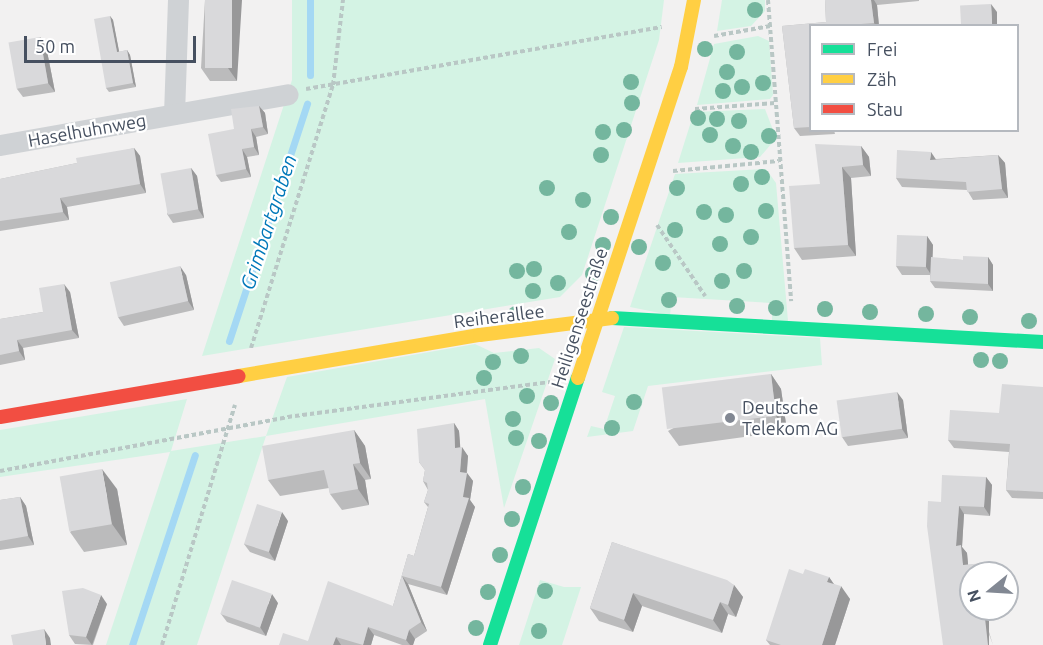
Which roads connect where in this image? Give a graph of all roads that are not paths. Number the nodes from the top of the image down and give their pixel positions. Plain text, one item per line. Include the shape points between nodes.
1 (178, 0) edge
2 (694, 0) edge
3 (288, 94) road end
4 (174, 114) junction
5 (0, 145) edge
6 (596, 323) junction
7 (1043, 342) edge
8 (0, 417) edge
9 (490, 645) edge

1 - 4 street
2 - 6 street, Heiligenseestraße via 681,67
3 - 4 street, Haselhuhnweg
4 - 5 street, Haselhuhnweg
6 - 7 street, Reiherallee via 620,317
6 - 8 street, Reiherallee via 480,335
6 - 9 street, Heiligenseestraße

